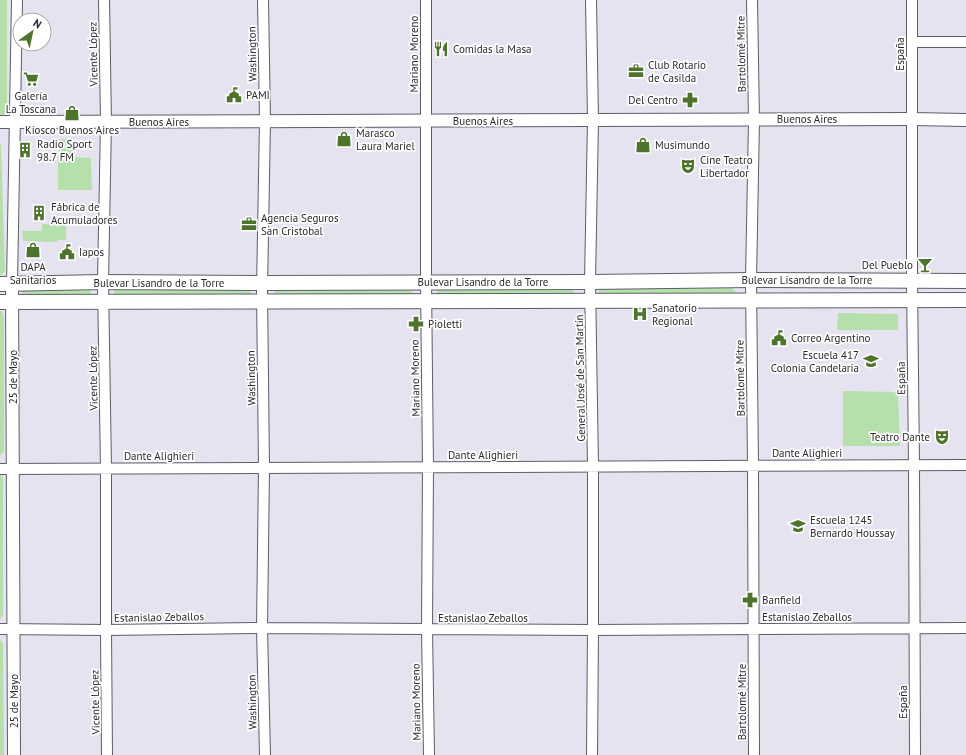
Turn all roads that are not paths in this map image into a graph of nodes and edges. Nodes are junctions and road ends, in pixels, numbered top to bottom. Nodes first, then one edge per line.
1 (17, 0) edge
2 (104, 0) edge
3 (263, 0) edge
4 (426, 0) edge
5 (591, 0) edge
6 (752, 0) edge
7 (912, 0) edge
8 (912, 42) junction
9 (966, 42) edge
10 (912, 119) junction
11 (593, 120) junction
12 (754, 120) junction
13 (966, 120) edge
14 (265, 121) junction
15 (426, 121) junction
16 (0, 122) edge
17 (15, 122) junction
18 (106, 122) junction
19 (751, 280) junction
20 (912, 280) junction
21 (966, 281) edge
22 (103, 282) junction
23 (426, 282) junction
24 (590, 282) junction
25 (262, 283) junction
26 (6, 284) edge
27 (966, 300) edge
28 (591, 301) junction
29 (751, 301) junction
30 (912, 301) junction
31 (6, 302) edge
32 (104, 302) junction
33 (262, 302) junction
34 (426, 302) junction
35 (914, 465) junction
36 (966, 465) edge
37 (593, 466) junction
38 (753, 466) junction
39 (428, 467) junction
40 (264, 468) junction
41 (0, 469) edge
42 (13, 469) junction
43 (106, 469) junction
44 (262, 628) junction
45 (966, 628) edge
46 (0, 629) edge
47 (13, 629) junction
48 (427, 629) junction
49 (753, 629) junction
50 (914, 629) junction
51 (106, 630) junction
52 (593, 630) junction
53 (14, 755) edge
54 (107, 755) edge
55 (265, 755) edge
56 (429, 755) edge
57 (592, 755) edge
58 (754, 755) edge
59 (915, 755) edge

1 - 17 street, 25 de Mayo
2 - 18 street, Vicente López
3 - 14 street, Washington
4 - 15 street, Mariano Moreno
5 - 11 street, General José de San Martín
6 - 12 street, Bartolomé Mitre
7 - 8 street, España
8 - 9 street
8 - 10 street, España
10 - 12 street, Buenos Aires
10 - 13 street, Buenos Aires
10 - 20 street, España
11 - 12 street, Buenos Aires
11 - 15 street, Buenos Aires
11 - 24 street, General José de San Martín
12 - 19 street, Bartolomé Mitre
14 - 15 street, Buenos Aires
14 - 18 street, Buenos Aires
14 - 25 street, Washington
15 - 23 street, Mariano Moreno
16 - 17 street, Buenos Aires
17 - 18 street, Buenos Aires
17 - 26 street, 25 de Mayo
18 - 22 street, Vicente López
19 - 20 main road, Bulevar Lisandro de la Torre
19 - 24 main road, Bulevar Lisandro de la Torre
19 - 29 street, Bartolomé Mitre
20 - 21 main road, Bulevar Lisandro de la Torre
20 - 30 street, España
22 - 25 main road, Bulevar Lisandro de la Torre
22 - 26 main road, Bulevar Lisandro de la Torre
22 - 32 street, Vicente López
23 - 24 main road, Bulevar Lisandro de la Torre
23 - 25 main road, Bulevar Lisandro de la Torre
23 - 34 street, Mariano Moreno
24 - 28 street, General José de San Martín
25 - 33 street, Washington
26 - 31 street, 25 de Mayo
27 - 30 main road, Bulevar Lisandro de la Torre
28 - 29 main road, Bulevar Lisandro de la Torre
28 - 34 main road, Bulevar Lisandro de la Torre
28 - 37 street, General José de San Martín
29 - 30 main road, Bulevar Lisandro de la Torre
29 - 38 street, Bartolomé Mitre
30 - 35 street, España
31 - 32 main road, Bulevar Lisandro de la Torre
31 - 42 street, 25 de Mayo
32 - 33 main road, Bulevar Lisandro de la Torre
32 - 43 street, Vicente López
33 - 34 main road, Bulevar Lisandro de la Torre
33 - 40 street, Washington
34 - 39 street, Mariano Moreno
35 - 36 street, Dante Alighieri
35 - 38 street, Dante Alighieri
35 - 50 street, España
37 - 38 street, Dante Alighieri
37 - 39 street, Dante Alighieri
37 - 52 street, General José de San Martín
38 - 49 street, Bartolomé Mitre
39 - 40 street, Dante Alighieri
39 - 48 street, Mariano Moreno
40 - 43 street, Dante Alighieri
40 - 44 street, Washington
41 - 42 street, Dante Alighieri
42 - 43 street, Dante Alighieri
42 - 47 street, 25 de Mayo
43 - 51 street, Vicente López
44 - 48 street, Estanislao Zeballos
44 - 51 street, Estanislao Zeballos
44 - 55 street, Washington
45 - 50 street, Estanislao Zeballos
46 - 47 street, Estanislao Zeballos
47 - 51 street, Estanislao Zeballos
47 - 53 street, 25 de Mayo
48 - 52 street, Estanislao Zeballos
48 - 56 street, Mariano Moreno
49 - 50 street, Estanislao Zeballos
49 - 52 street, Estanislao Zeballos
49 - 58 street, Bartolomé Mitre
50 - 59 street, España
51 - 54 street, Vicente López
52 - 57 street, General José de San Martín

